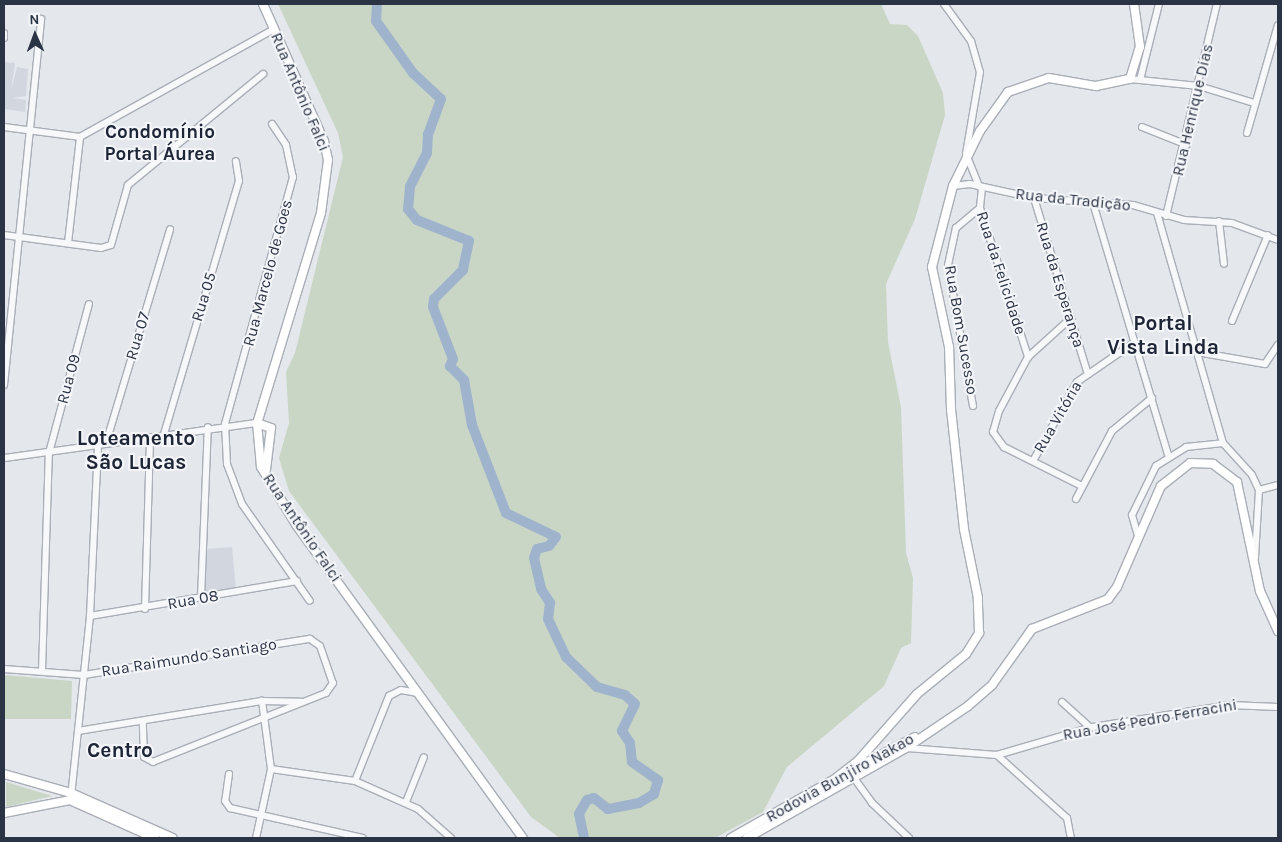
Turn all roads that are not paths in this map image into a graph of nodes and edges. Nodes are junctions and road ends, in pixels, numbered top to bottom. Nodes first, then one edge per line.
1 (263, 4) edge
2 (944, 4) edge
3 (1134, 4) edge
4 (1159, 4) edge
5 (1217, 4) edge
6 (41, 19) dead end
7 (1278, 25) edge
8 (274, 28) junction
9 (4, 33) edge
10 (4, 38) edge
11 (263, 74) dead end
12 (1130, 79) junction
13 (1140, 80) junction
14 (1199, 86) junction
15 (1254, 103) junction
16 (272, 124) dead end
17 (4, 127) edge
18 (1142, 127) dead end
19 (28, 130) junction
20 (1248, 133) dead end
21 (80, 137) junction
22 (1187, 145) junction
23 (966, 154) junction
24 (236, 161) dead end
25 (953, 186) junction
26 (981, 187) junction
27 (1034, 198) junction
28 (1093, 203) junction
29 (980, 208) junction
30 (1157, 213) junction
31 (1166, 216) junction
32 (1219, 221) junction
33 (170, 229) dead end
34 (4, 235) edge
35 (1268, 235) junction
36 (16, 237) junction
37 (1278, 240) edge
38 (68, 243) junction
39 (1224, 264) dead end
40 (90, 304) dead end
41 (1071, 318) junction
42 (1232, 322) dead end
43 (1135, 342) junction
44 (1278, 345) edge
45 (1197, 352) junction
46 (1028, 357) junction
47 (1087, 371) junction
48 (4, 384) edge
49 (1152, 398) junction
50 (974, 406) dead end
51 (257, 423) junction
52 (225, 424) junction
53 (208, 427) junction
54 (164, 434) junction
55 (150, 436) junction
56 (106, 443) junction
57 (1223, 443) junction
58 (98, 444) junction
59 (49, 453) junction
60 (1168, 454) junction
61 (4, 458) edge
62 (1033, 461) junction
63 (1278, 485) edge
64 (1082, 486) junction
65 (271, 487) junction
66 (1259, 490) junction
67 (1076, 499) dead end
68 (1138, 536) junction
69 (1254, 569) junction
70 (297, 581) junction
71 (201, 598) junction
72 (310, 600) dead end
73 (145, 609) junction
74 (90, 616) junction
75 (1278, 631) edge
76 (4, 669) edge
77 (42, 671) junction
78 (84, 675) junction
79 (418, 693) junction
80 (262, 701) junction
81 (301, 702) junction
82 (1062, 702) dead end
83 (1278, 707) edge
84 (262, 718) junction
85 (142, 721) junction
86 (1090, 727) junction
87 (78, 731) junction
88 (924, 733) junction
89 (878, 738) junction
90 (906, 748) junction
91 (997, 755) junction
92 (424, 757) dead end
93 (865, 763) junction
94 (272, 769) junction
95 (4, 774) edge
96 (229, 774) dead end
97 (854, 778) junction
98 (355, 781) junction
99 (831, 782) junction
100 (71, 797) junction
101 (813, 801) junction
102 (406, 802) junction
103 (4, 813) edge
104 (262, 816) junction
105 (155, 838) edge
106 (173, 838) edge
107 (256, 838) edge
108 (363, 838) edge
109 (451, 838) edge
110 (523, 838) edge
111 (731, 838) edge
112 (747, 838) edge
113 (908, 838) edge
114 (1071, 838) edge

1 - 8 main road, Rua Antônio Falci
2 - 23 street
3 - 12 main road
4 - 13 street
5 - 14 street, Rua Henrique Dias
6 - 19 street
7 - 15 street
8 - 21 street
8 - 51 main road, Rua Antônio Falci
9 - 10 street
11 - 38 street
12 - 13 street
12 - 23 main road
13 - 14 street
14 - 15 street
14 - 22 street, Rua Henrique Dias
15 - 20 street
16 - 52 street, Rua Marcelo de Goes
17 - 19 street
18 - 22 street
19 - 21 street
19 - 36 street
21 - 38 street
22 - 31 street, Rua Henrique Dias
23 - 25 main road
23 - 26 street
24 - 54 street, Rua 05
25 - 26 street, Rua da Tradição
25 - 89 main road
26 - 27 street, Rua da Tradição
26 - 29 street, Rua da Felicidade
27 - 28 street, Rua da Tradição
27 - 41 street, Rua da Esperança
28 - 30 street, Rua da Tradição
28 - 43 street
29 - 46 street, Rua da Felicidade
29 - 50 street, Rua Bom Sucesso
30 - 31 street, Rua da Tradição
30 - 45 street
31 - 32 street, Rua da Tradição
32 - 35 street, Rua da Tradição
32 - 39 street
33 - 56 street, Rua 07
34 - 36 street
35 - 37 street, Rua da Tradição
35 - 42 street
36 - 38 street
36 - 48 street
40 - 59 street, Rua 09
41 - 46 street
41 - 47 street, Rua da Esperança
43 - 47 street, Rua Vitória
43 - 49 street
44 - 45 street
45 - 57 street
46 - 62 street
47 - 62 street, Rua Vitória
49 - 60 street
49 - 64 street
51 - 52 street
51 - 65 main road, Rua Antônio Falci
51 - 65 main road
52 - 53 street
52 - 70 street
53 - 54 street
53 - 71 street
54 - 55 street
55 - 56 street
55 - 73 street
56 - 58 street
57 - 60 street
57 - 66 street
58 - 59 street
58 - 74 street
59 - 61 street
59 - 77 street, Rua 09
60 - 68 street
62 - 64 street
63 - 66 street
64 - 67 street
65 - 79 main road, Rua Antônio Falci
66 - 69 street
68 - 69 main road, Rodovia Bunjiro Nakao
68 - 88 main road, Rodovia Bunjiro Nakao
69 - 75 main road, Rodovia Bunjiro Nakao
70 - 71 street, Rua 08
70 - 72 street
71 - 73 street, Rua 08
73 - 74 street, Rua 08
74 - 78 street
76 - 77 street, Rua Raimundo Santiago
77 - 78 street, Rua Raimundo Santiago
78 - 81 street, Rua Raimundo Santiago
78 - 87 street
79 - 98 street
79 - 110 main road, Rua Antônio Falci
80 - 81 street
80 - 84 street
80 - 85 street
81 - 84 street
82 - 86 street
83 - 86 street, Rua José Pedro Ferracini
84 - 85 street
84 - 94 street
85 - 87 street
86 - 91 street, Rua José Pedro Ferracini
87 - 100 street
88 - 90 main road, Rodovia Bunjiro Nakao
88 - 93 main road, Rodovia Bunjiro Nakao
89 - 93 main road
89 - 99 main road
90 - 91 street, Rua José Pedro Ferracini
90 - 97 main road, Rodovia Bunjiro Nakao
91 - 114 street
92 - 102 street
93 - 99 main road, Rodovia Bunjiro Nakao
93 - 101 main road
94 - 98 street
94 - 104 street
95 - 100 main road
96 - 104 street
97 - 101 main road, Rodovia Bunjiro Nakao
97 - 113 street
98 - 102 street
99 - 111 main road, Rodovia Bunjiro Nakao
100 - 103 main road
100 - 105 main road
100 - 106 main road
101 - 112 main road, Rodovia Bunjiro Nakao
102 - 109 street
104 - 107 street
104 - 108 street

